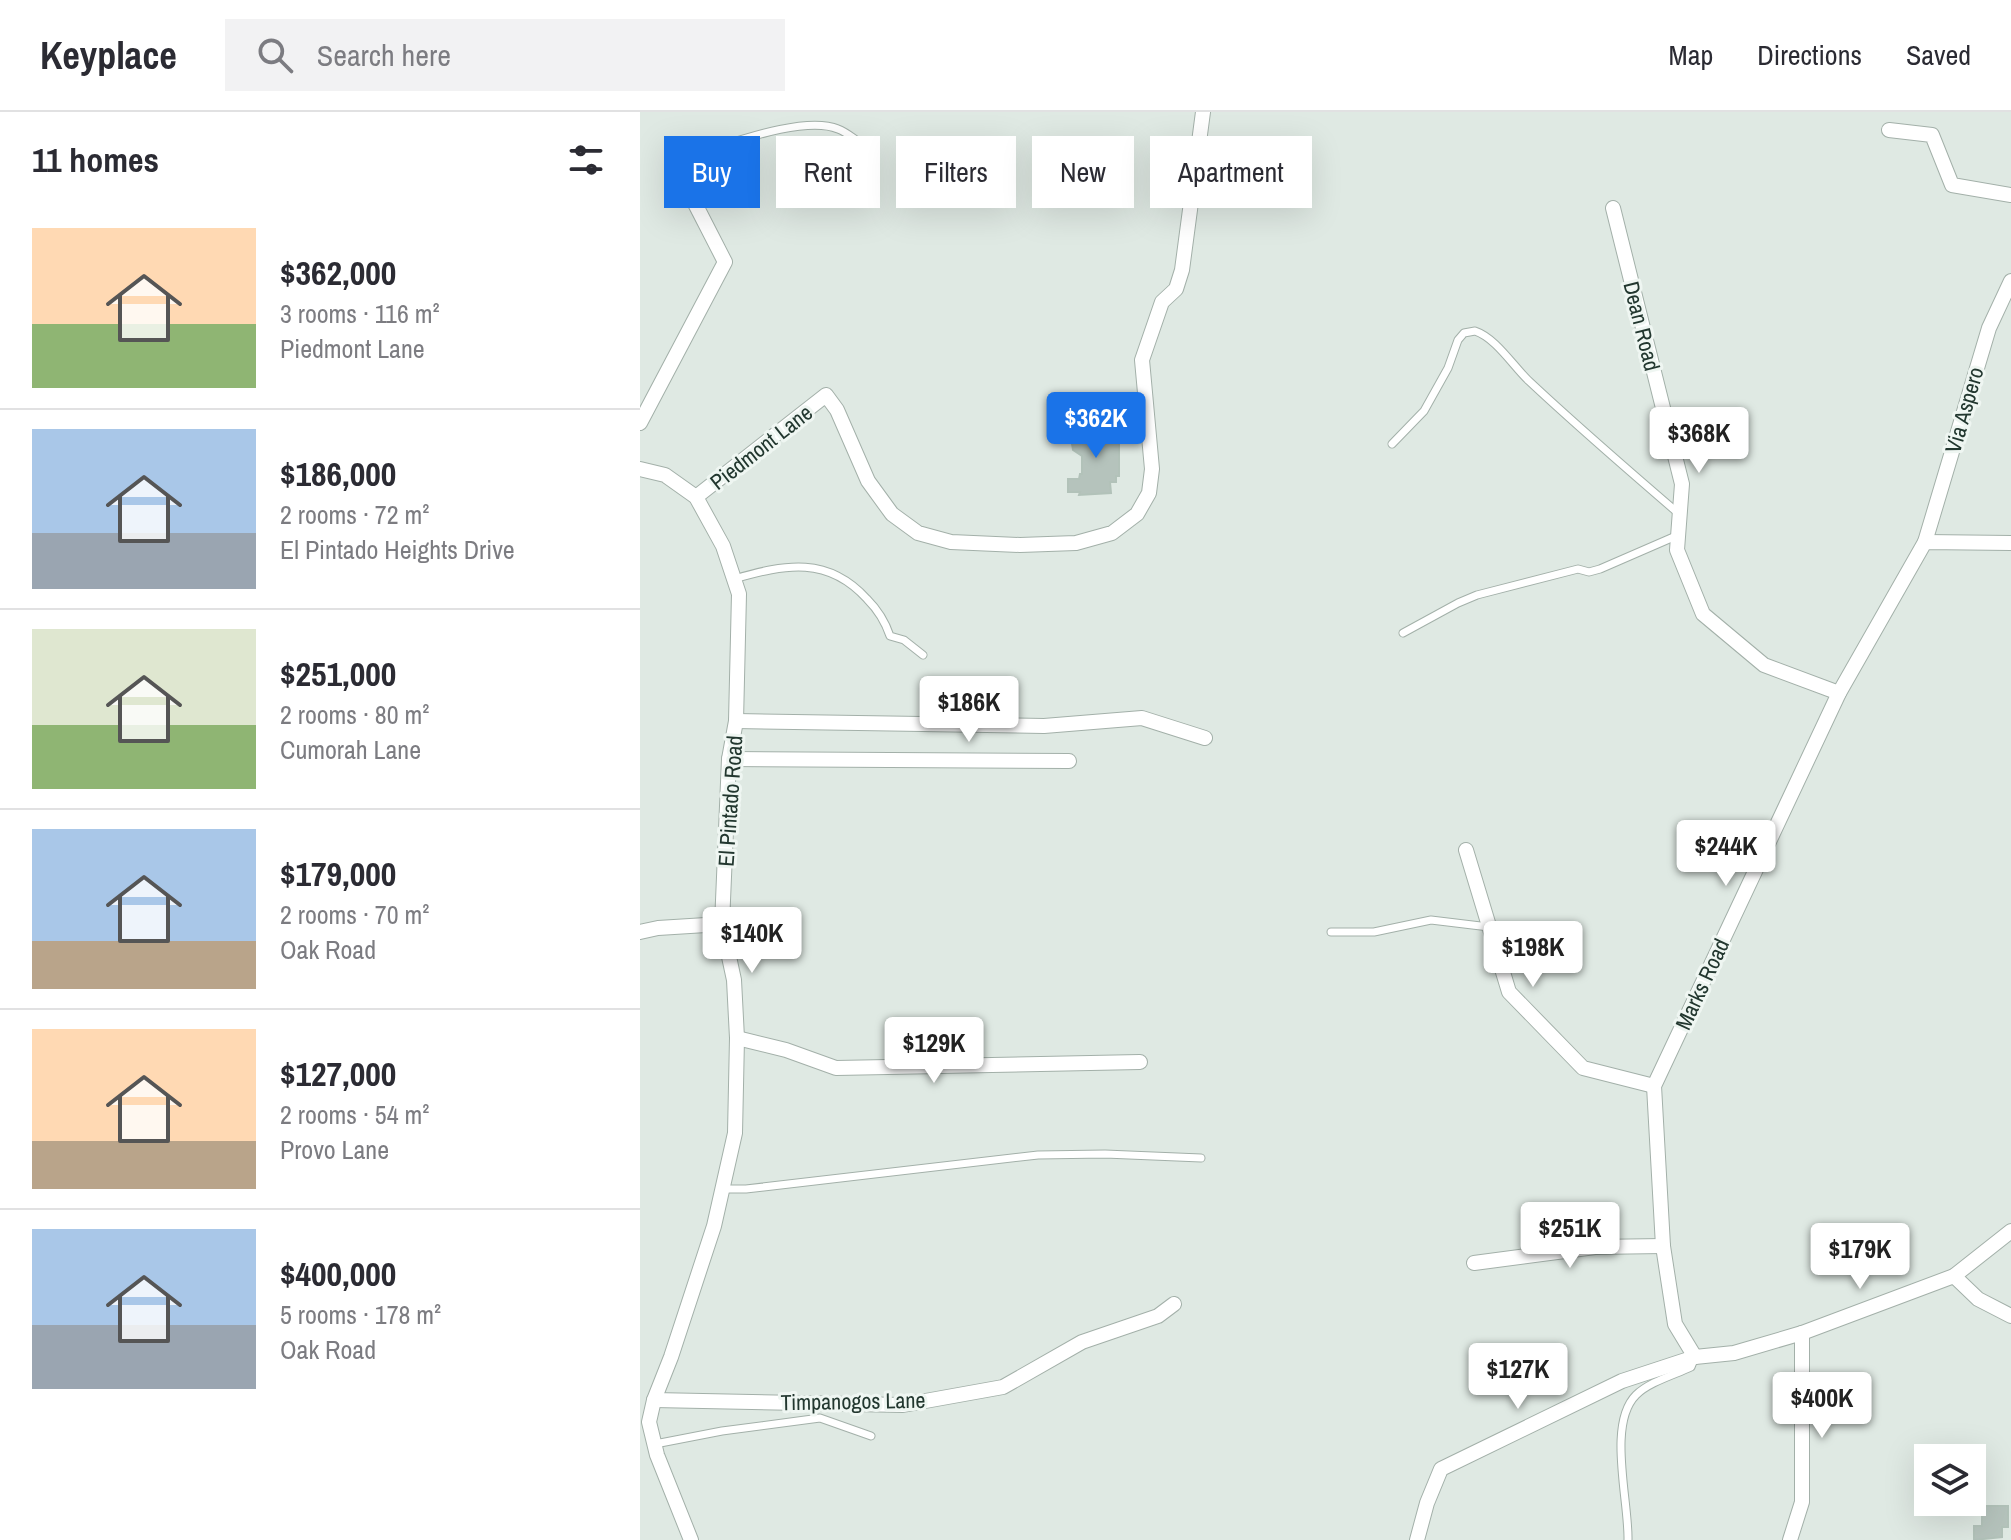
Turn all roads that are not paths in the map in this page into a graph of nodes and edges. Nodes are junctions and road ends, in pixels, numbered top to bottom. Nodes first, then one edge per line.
1 (1203, 112) edge
2 (1889, 130) dead end
3 (751, 136) edge
4 (849, 136) edge
5 (2011, 195) edge
6 (697, 208) edge
7 (1613, 208) dead end
8 (2011, 281) edge
9 (640, 423) edge
10 (1392, 444) dead end
11 (640, 469) edge
12 (696, 497) junction
13 (1680, 514) junction
14 (1678, 535) junction
15 (1925, 542) junction
16 (2011, 543) edge
17 (734, 579) junction
18 (1403, 633) dead end
19 (923, 655) dead end
20 (1839, 693) junction
21 (736, 721) junction
22 (1205, 738) dead end
23 (729, 759) junction
24 (1069, 761) dead end
25 (1466, 850) dead end
26 (722, 924) junction
27 (1489, 927) junction
28 (640, 932) edge
29 (1331, 932) dead end
30 (737, 1038) junction
31 (1140, 1062) dead end
32 (1654, 1086) junction
33 (1201, 1158) dead end
34 (722, 1189) junction
35 (2011, 1231) edge
36 (1663, 1246) junction
37 (1474, 1263) dead end
38 (1954, 1276) junction
39 (1174, 1304) dead end
40 (2011, 1316) edge
41 (1802, 1333) junction
42 (1695, 1357) junction
43 (654, 1400) junction
44 (644, 1423) edge
45 (871, 1436) dead end
46 (655, 1444) junction
47 (691, 1540) edge
48 (1417, 1540) edge
49 (1628, 1540) edge
50 (1790, 1540) edge

1 - 12 street, Piedmont Lane
2 - 5 street
3 - 4 lane
6 - 9 street
7 - 13 street, Dean Road
8 - 15 street, Via Aspero
10 - 13 lane
11 - 12 street, El Pintado Road
12 - 17 street, El Pintado Road
13 - 14 street, Dean Road
14 - 18 lane
14 - 20 street, Dean Road
15 - 16 street
15 - 20 street, Marks Road
17 - 19 lane
17 - 21 street, El Pintado Road
20 - 32 street, Marks Road
21 - 22 street
21 - 23 street, El Pintado Road
23 - 24 street
23 - 26 street, El Pintado Road
25 - 27 street
26 - 28 street
26 - 30 street, El Pintado Road
27 - 29 lane
27 - 32 street
30 - 31 street
30 - 34 street, El Pintado Road
32 - 36 street, Marks Road
33 - 34 lane
34 - 43 street, El Pintado Road
35 - 38 street
36 - 37 street
36 - 42 street, Marks Road
38 - 40 street
38 - 41 street
39 - 43 street, Timpanogos Lane
41 - 42 street
41 - 50 street
42 - 48 street
42 - 49 lane
43 - 44 street, El Pintado Road
44 - 46 street, El Pintado Road
45 - 46 lane
46 - 47 street, El Pintado Road

